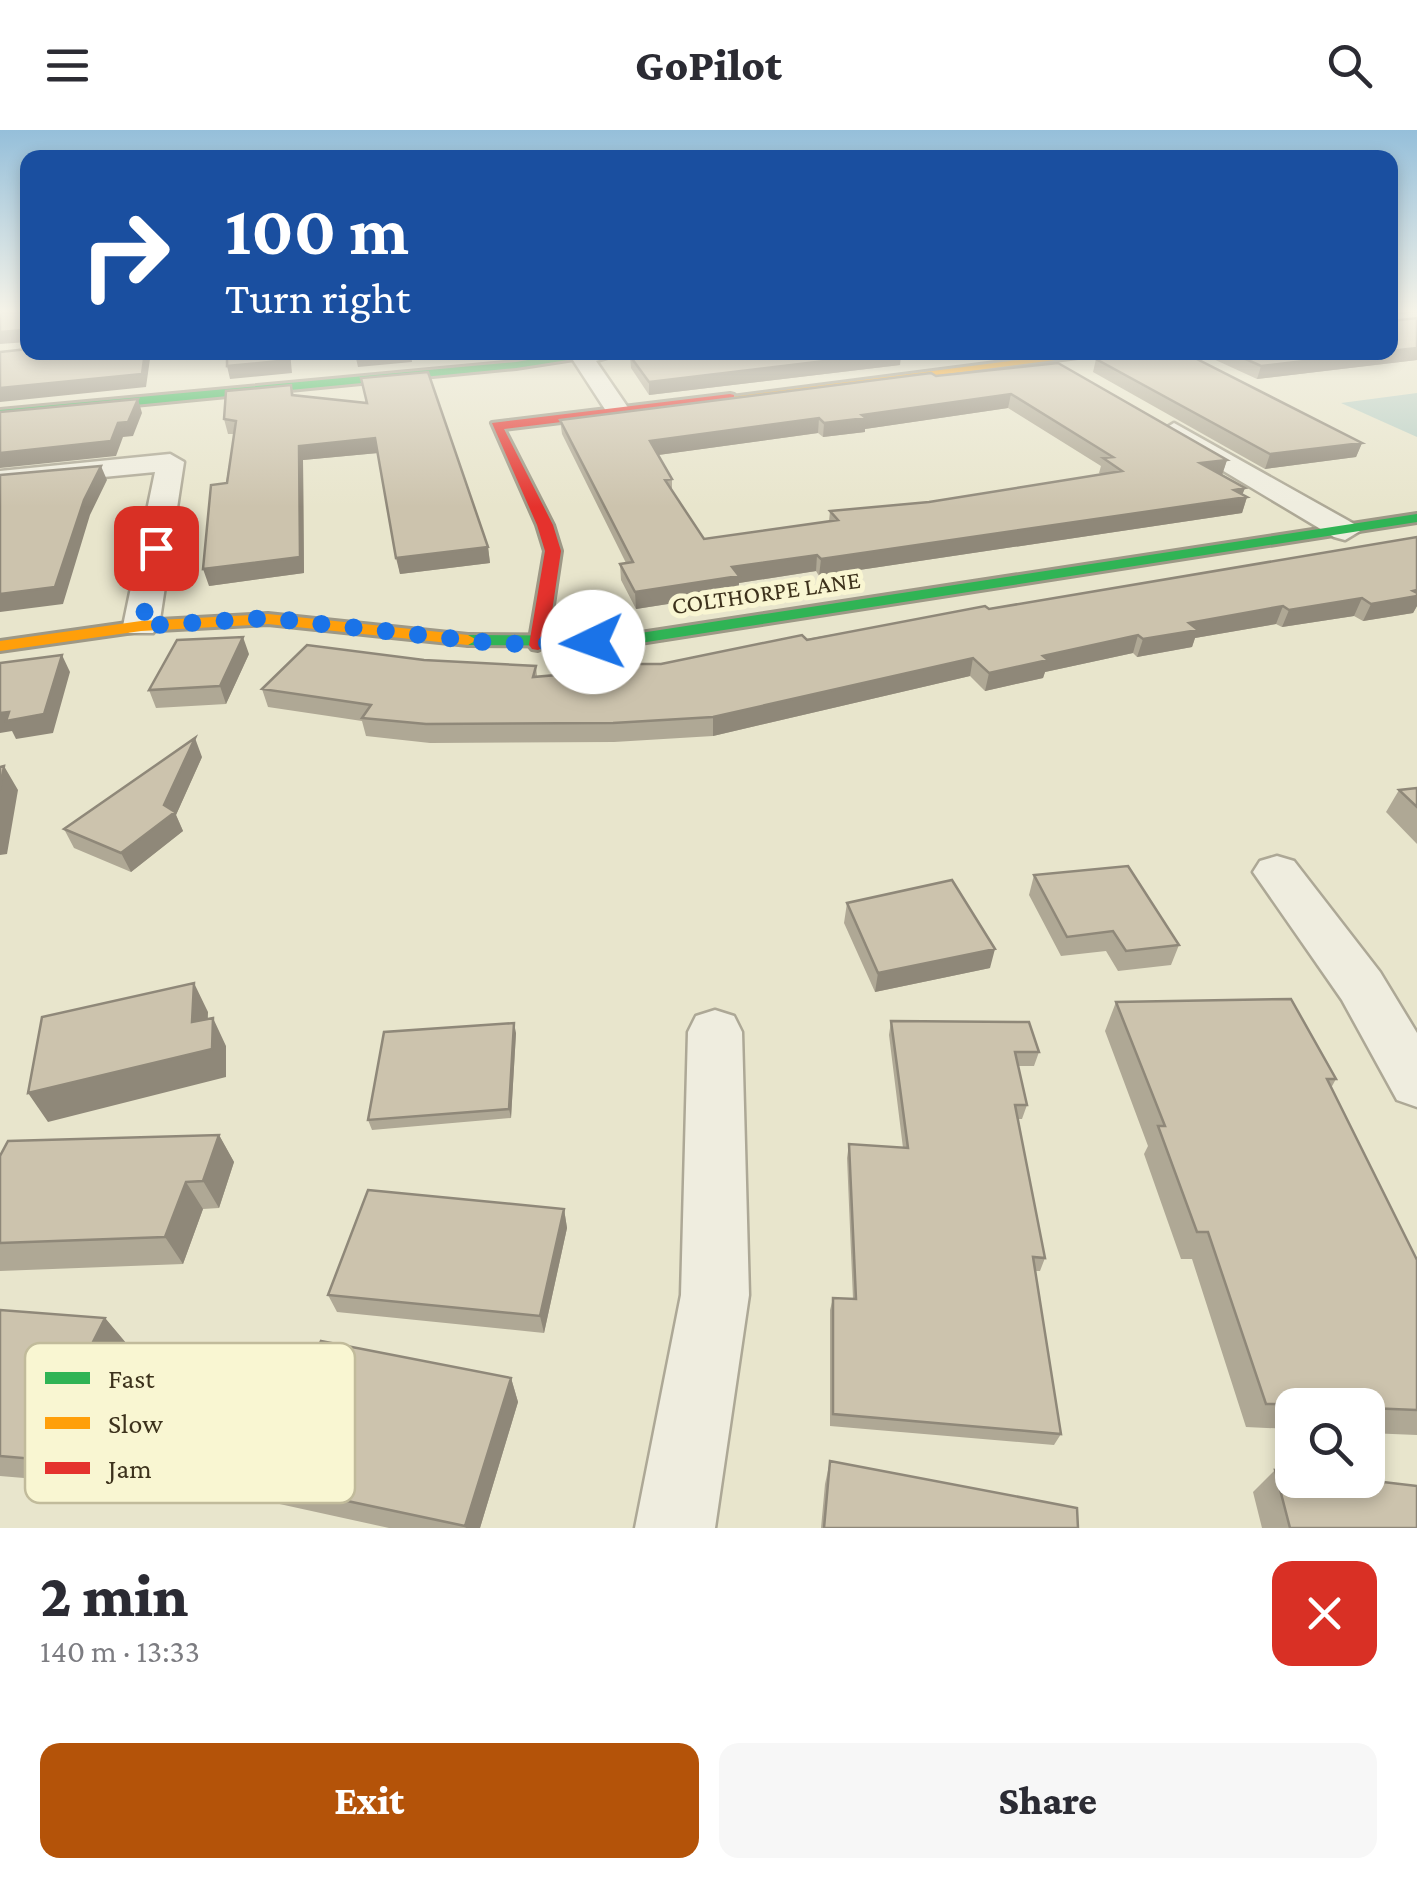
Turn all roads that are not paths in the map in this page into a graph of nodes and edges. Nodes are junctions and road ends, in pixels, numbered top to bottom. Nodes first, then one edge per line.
1 (361, 377) edge
2 (595, 377) edge
3 (902, 377) edge
4 (619, 412) junction
5 (0, 414) edge
6 (1148, 416) edge
7 (0, 479) edge
8 (1417, 518) edge
9 (1345, 531) junction
10 (142, 626) junction
11 (538, 645) junction
12 (0, 646) edge
13 (1277, 872) dead end
14 (714, 1032) dead end
15 (1417, 1083) edge
16 (675, 1528) edge

1 - 5 street
2 - 4 street
3 - 4 street
4 - 11 street
6 - 9 street
7 - 10 street
8 - 9 street, COLTHORPE LANE
9 - 11 street, COLTHORPE LANE
10 - 11 street, COLTHORPE LANE
10 - 12 street, COLTHORPE LANE
13 - 15 street
14 - 16 street

